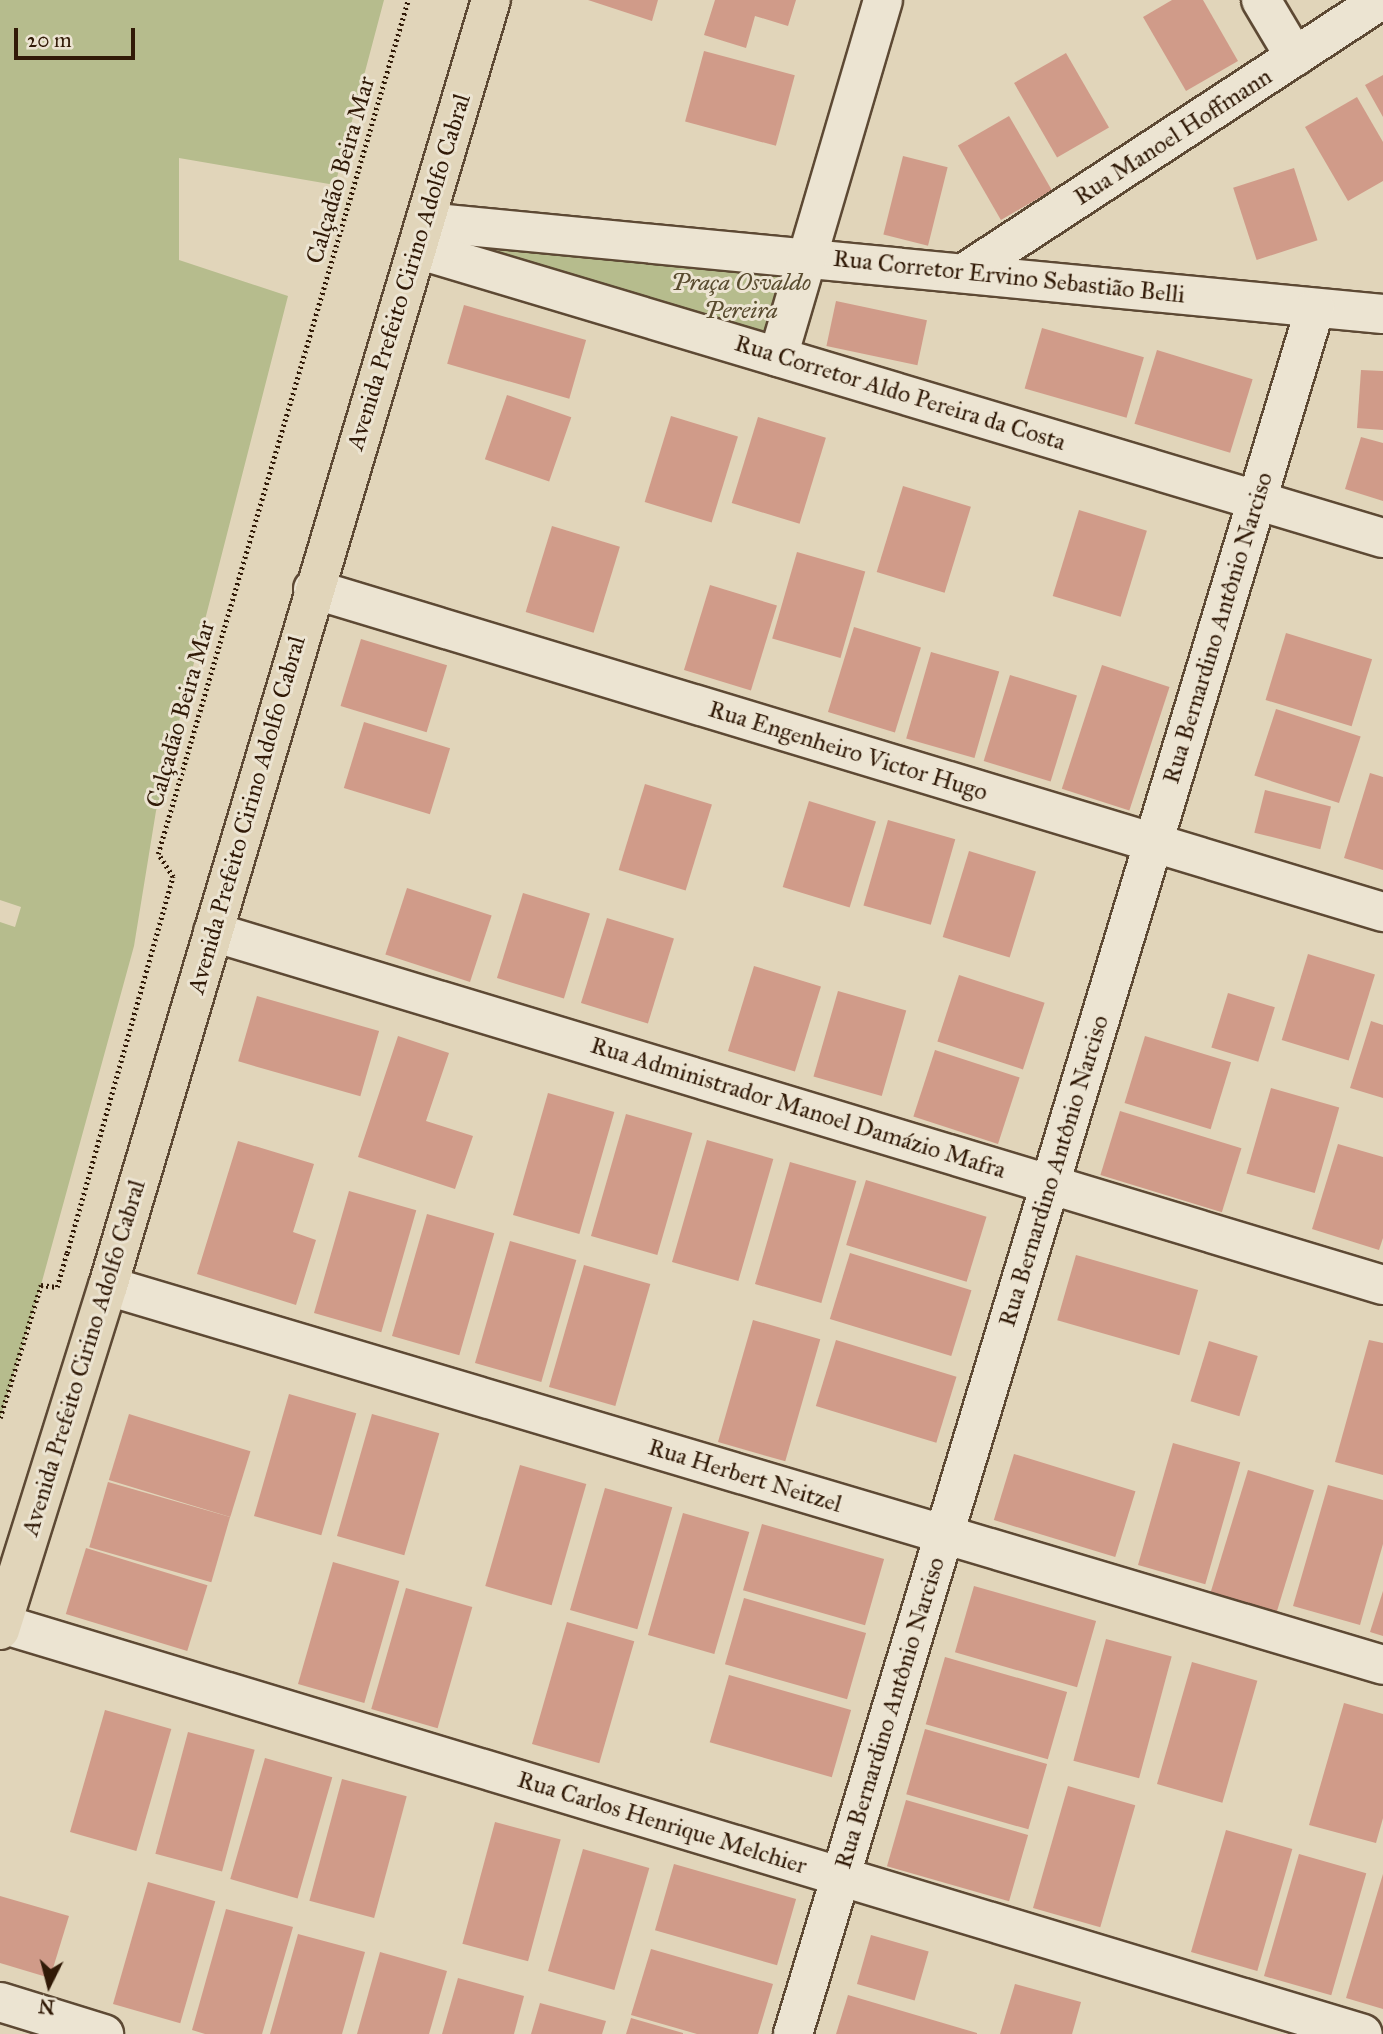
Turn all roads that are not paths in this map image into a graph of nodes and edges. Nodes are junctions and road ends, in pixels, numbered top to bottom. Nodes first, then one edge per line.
1 (491, 0) edge
2 (883, 0) edge
3 (1261, 0) edge
4 (1381, 0) edge
5 (1295, 57) junction
6 (421, 235) junction
7 (807, 257) junction
8 (964, 273) junction
9 (1315, 307) junction
10 (1383, 314) edge
11 (778, 357) junction
12 (1257, 500) junction
13 (1383, 538) edge
14 (313, 589) junction
15 (1154, 843) junction
16 (1383, 912) edge
17 (213, 932) junction
18 (1050, 1184) junction
19 (1383, 1284) edge
20 (108, 1286) junction
21 (944, 1535) junction
22 (1, 1627) edge
23 (1383, 1665) edge
24 (841, 1876) junction
25 (0, 2002) edge
26 (104, 2034) edge
27 (793, 2034) edge
28 (1363, 2034) edge

1 - 6 main road, Avenida Prefeito Cirino Adolfo Cabral
2 - 7 street
3 - 5 street
4 - 5 street, Rua Manoel Hoffmann
5 - 8 street, Rua Manoel Hoffmann
6 - 7 street, Rua Corretor Ervino Sebastião Belli
6 - 11 street, Rua Corretor Aldo Pereira da Costa
6 - 14 main road, Avenida Prefeito Cirino Adolfo Cabral
7 - 8 street, Rua Corretor Ervino Sebastião Belli
7 - 11 street
8 - 9 street, Rua Corretor Ervino Sebastião Belli
9 - 10 street, Rua Corretor Ervino Sebastião Belli
9 - 12 street, Rua Bernardino Antônio Narciso
11 - 12 street, Rua Corretor Aldo Pereira da Costa
12 - 13 street, Rua Corretor Aldo Pereira da Costa
12 - 15 street, Rua Bernardino Antônio Narciso
14 - 15 street, Rua Engenheiro Victor Hugo
14 - 17 main road, Avenida Prefeito Cirino Adolfo Cabral
15 - 16 street, Rua Engenheiro Victor Hugo
15 - 18 street, Rua Bernardino Antônio Narciso
17 - 18 street, Rua Administrador Manoel Damázio Mafra
17 - 20 main road, Avenida Prefeito Cirino Adolfo Cabral
18 - 19 street, Rua Administrador Manoel Damázio Mafra
18 - 21 street, Rua Bernardino Antônio Narciso
20 - 21 street, Rua Herbert Neitzel
20 - 22 main road, Avenida Prefeito Cirino Adolfo Cabral
21 - 23 street, Rua Herbert Neitzel
21 - 24 street, Rua Bernardino Antônio Narciso
22 - 24 street, Rua Carlos Henrique Melchier
24 - 27 street, Rua Bernardino Antônio Narciso
24 - 28 street, Rua Carlos Henrique Melchier
25 - 26 street

